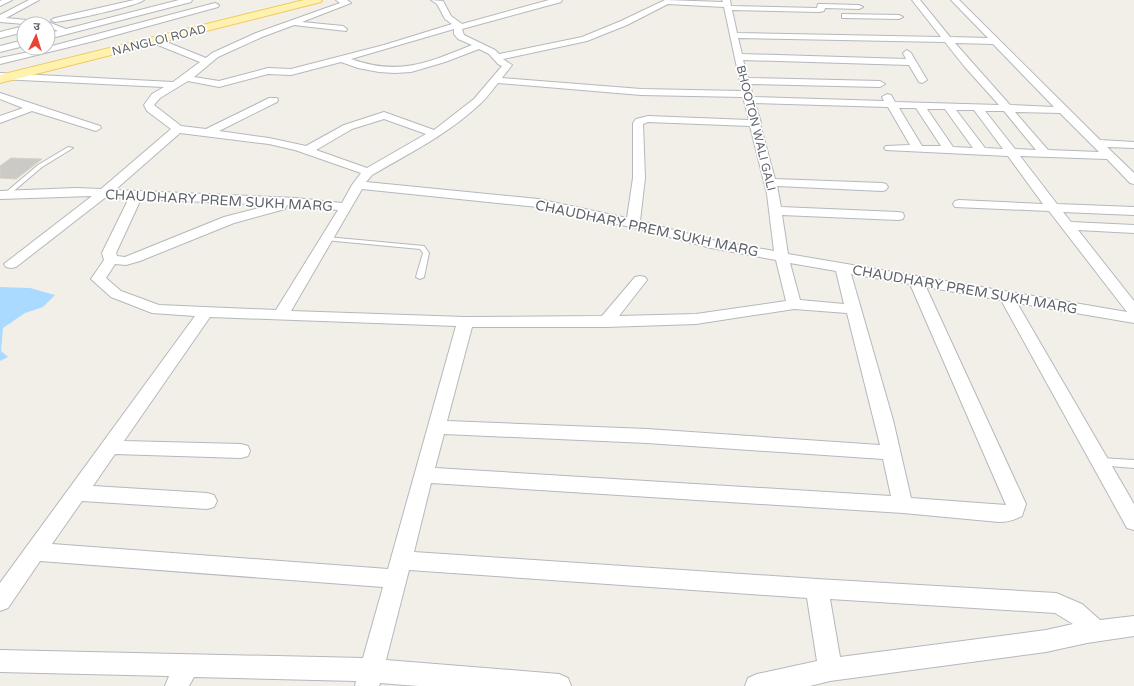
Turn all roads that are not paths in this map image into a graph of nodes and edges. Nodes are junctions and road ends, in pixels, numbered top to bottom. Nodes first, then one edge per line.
1 (8, 0) edge
2 (35, 0) edge
3 (188, 0) edge
4 (317, 0) edge
5 (340, 0) edge
6 (435, 0) edge
7 (558, 0) edge
8 (783, 0) edge
9 (854, 0) edge
10 (906, 0) edge
11 (916, 0) edge
12 (955, 0) edge
13 (670, 1) edge
14 (138, 2) edge
15 (0, 4) edge
16 (171, 4) junction
17 (726, 4) edge
18 (215, 5) dead end
19 (80, 7) dead end
20 (859, 8) junction
21 (787, 9) junction
22 (830, 15) dead end
23 (864, 16) junction
24 (899, 17) dead end
25 (0, 19) edge
26 (16, 20) edge
27 (56, 20) edge
28 (56, 22) edge
29 (291, 24) junction
30 (56, 26) edge
31 (458, 26) junction
32 (344, 28) dead end
33 (16, 31) edge
34 (66, 31) junction
35 (56, 34) edge
36 (0, 35) edge
37 (733, 35) junction
38 (118, 38) dead end
39 (877, 38) junction
40 (899, 39) junction
41 (949, 40) junction
42 (156, 41) junction
43 (995, 41) junction
44 (16, 45) edge
45 (136, 46) junction
46 (478, 46) junction
47 (0, 49) edge
48 (738, 56) junction
49 (498, 57) junction
50 (341, 58) junction
51 (867, 60) junction
52 (0, 61) edge
53 (205, 61) junction
54 (912, 62) junction
55 (2, 77) edge
56 (186, 78) junction
57 (496, 80) junction
58 (922, 80) dead end
59 (744, 81) junction
60 (880, 84) junction
61 (175, 85) junction
62 (0, 96) edge
63 (749, 97) junction
64 (273, 100) dead end
65 (892, 104) junction
66 (919, 105) junction
67 (948, 106) junction
68 (978, 107) junction
69 (32, 108) junction
70 (1008, 108) junction
71 (1063, 110) junction
72 (0, 120) edge
73 (756, 123) junction
74 (96, 128) dead end
75 (178, 129) junction
76 (207, 133) junction
77 (435, 134) junction
78 (999, 136) junction
79 (1031, 137) junction
80 (1097, 143) junction
81 (1134, 145) edge
82 (70, 148) dead end
83 (890, 148) dead end
84 (918, 149) junction
85 (307, 150) junction
86 (949, 150) junction
87 (982, 152) junction
88 (1012, 153) junction
89 (1045, 154) junction
90 (1111, 156) junction
91 (368, 172) junction
92 (1134, 180) edge
93 (770, 182) junction
94 (358, 185) junction
95 (882, 187) dead end
96 (104, 193) junction
97 (3, 194) edge
98 (136, 195) junction
99 (296, 202) junction
100 (958, 204) dead end
101 (346, 207) junction
102 (1053, 208) junction
103 (776, 211) junction
104 (1134, 211) edge
105 (898, 216) dead end
106 (633, 223) junction
107 (1067, 226) junction
108 (1134, 229) edge
109 (327, 239) junction
110 (782, 257) junction
111 (111, 260) junction
112 (11, 264) dead end
113 (842, 268) junction
114 (420, 277) dead end
115 (640, 280) dead end
116 (916, 281) junction
117 (1006, 296) junction
118 (794, 304) junction
119 (853, 309) junction
120 (1134, 311) edge
121 (206, 312) junction
122 (281, 315) junction
123 (1134, 318) edge
124 (465, 322) junction
125 (606, 322) junction
126 (437, 427) junction
127 (110, 447) junction
128 (241, 451) dead end
129 (892, 453) junction
130 (1100, 462) junction
131 (1134, 464) edge
132 (424, 476) junction
133 (77, 493) junction
134 (207, 501) dead end
135 (904, 505) junction
136 (1133, 519) edge
137 (35, 552) junction
138 (399, 569) junction
139 (817, 589) junction
140 (0, 601) edge
141 (1134, 626) edge
142 (1094, 631) junction
143 (0, 661) edge
144 (830, 670) junction
145 (182, 676) edge
146 (370, 678) edge
147 (559, 686) edge
148 (757, 686) edge

1 - 15 street
2 - 25 street
3 - 16 street
4 - 42 main road, NANGLOI ROAD
5 - 29 street
6 - 31 street
7 - 31 street
8 - 21 street
9 - 20 street
10 - 11 street
11 - 41 street
12 - 43 street
13 - 17 street
13 - 49 street
14 - 16 street
14 - 28 street
16 - 34 street
17 - 21 street
17 - 37 street, BHOOTON WALI GALI
18 - 52 street
19 - 27 street
20 - 21 street
20 - 23 street
22 - 23 street
23 - 24 street
23 - 39 street
25 - 26 street
29 - 32 street
29 - 53 street
30 - 34 street
31 - 46 street
31 - 50 street
33 - 36 street
34 - 35 street
37 - 39 street
37 - 48 street, BHOOTON WALI GALI
38 - 45 street
39 - 40 street
40 - 41 street
40 - 54 street
41 - 43 street
41 - 70 street
42 - 45 main road, NANGLOI ROAD
42 - 53 street
43 - 71 street
44 - 47 street
45 - 55 main road, NANGLOI ROAD
46 - 49 street
46 - 50 street
48 - 51 street
48 - 59 street, BHOOTON WALI GALI
49 - 57 street
50 - 56 street
51 - 54 street
51 - 60 street
53 - 56 street
54 - 58 street
55 - 61 street
56 - 61 street
57 - 63 street
57 - 77 street
59 - 60 street
59 - 63 street, BHOOTON WALI GALI
60 - 65 street
61 - 75 street
62 - 69 street
63 - 65 street
63 - 73 street, BHOOTON WALI GALI
64 - 76 street
65 - 66 street
65 - 84 street
66 - 67 street
66 - 86 street
67 - 68 street
67 - 87 street
68 - 70 street
68 - 78 street
69 - 72 street
69 - 74 street
70 - 71 street
70 - 79 street
71 - 80 street
73 - 93 street, BHOOTON WALI GALI
73 - 106 street
75 - 76 street
75 - 96 street
76 - 85 street
77 - 85 street
77 - 91 street
78 - 79 street
78 - 88 street
79 - 89 street
80 - 81 street
80 - 90 street
82 - 97 lane
83 - 84 street
84 - 86 street
85 - 91 street
86 - 87 street
87 - 88 street
88 - 89 street
88 - 102 street
89 - 90 street
90 - 92 street
91 - 94 street
93 - 95 street
93 - 103 street, BHOOTON WALI GALI
94 - 101 street, CHAUDHARY PREM SUKH MARG
94 - 106 street, CHAUDHARY PREM SUKH MARG
96 - 97 street, CHAUDHARY PREM SUKH MARG
96 - 98 street, CHAUDHARY PREM SUKH MARG
96 - 112 street
98 - 99 street, CHAUDHARY PREM SUKH MARG
98 - 111 street
99 - 101 street, CHAUDHARY PREM SUKH MARG
99 - 111 street
100 - 102 street
101 - 109 street
102 - 104 street
102 - 107 street
103 - 105 street
103 - 110 street, BHOOTON WALI GALI
106 - 110 street, CHAUDHARY PREM SUKH MARG
107 - 108 street
107 - 120 street
109 - 114 lane
109 - 122 street
110 - 113 street, CHAUDHARY PREM SUKH MARG
110 - 118 street, BHOOTON WALI GALI
111 - 121 street
113 - 116 street, CHAUDHARY PREM SUKH MARG
113 - 119 street
115 - 125 street
116 - 117 street, CHAUDHARY PREM SUKH MARG
116 - 135 street
117 - 123 street, CHAUDHARY PREM SUKH MARG
117 - 130 street
118 - 119 street
118 - 125 street
119 - 129 street
121 - 122 street
121 - 127 street
122 - 124 street
124 - 125 street
124 - 126 street
126 - 129 street
126 - 132 street
127 - 128 street
127 - 133 street
129 - 135 street
130 - 131 lane
130 - 136 street
132 - 135 street
132 - 138 street
133 - 134 street
133 - 137 street
137 - 138 street
137 - 140 street
138 - 139 street
138 - 146 street
139 - 142 street
139 - 144 street
141 - 142 street
142 - 144 street
143 - 145 street
144 - 148 street
145 - 146 street
146 - 147 street

